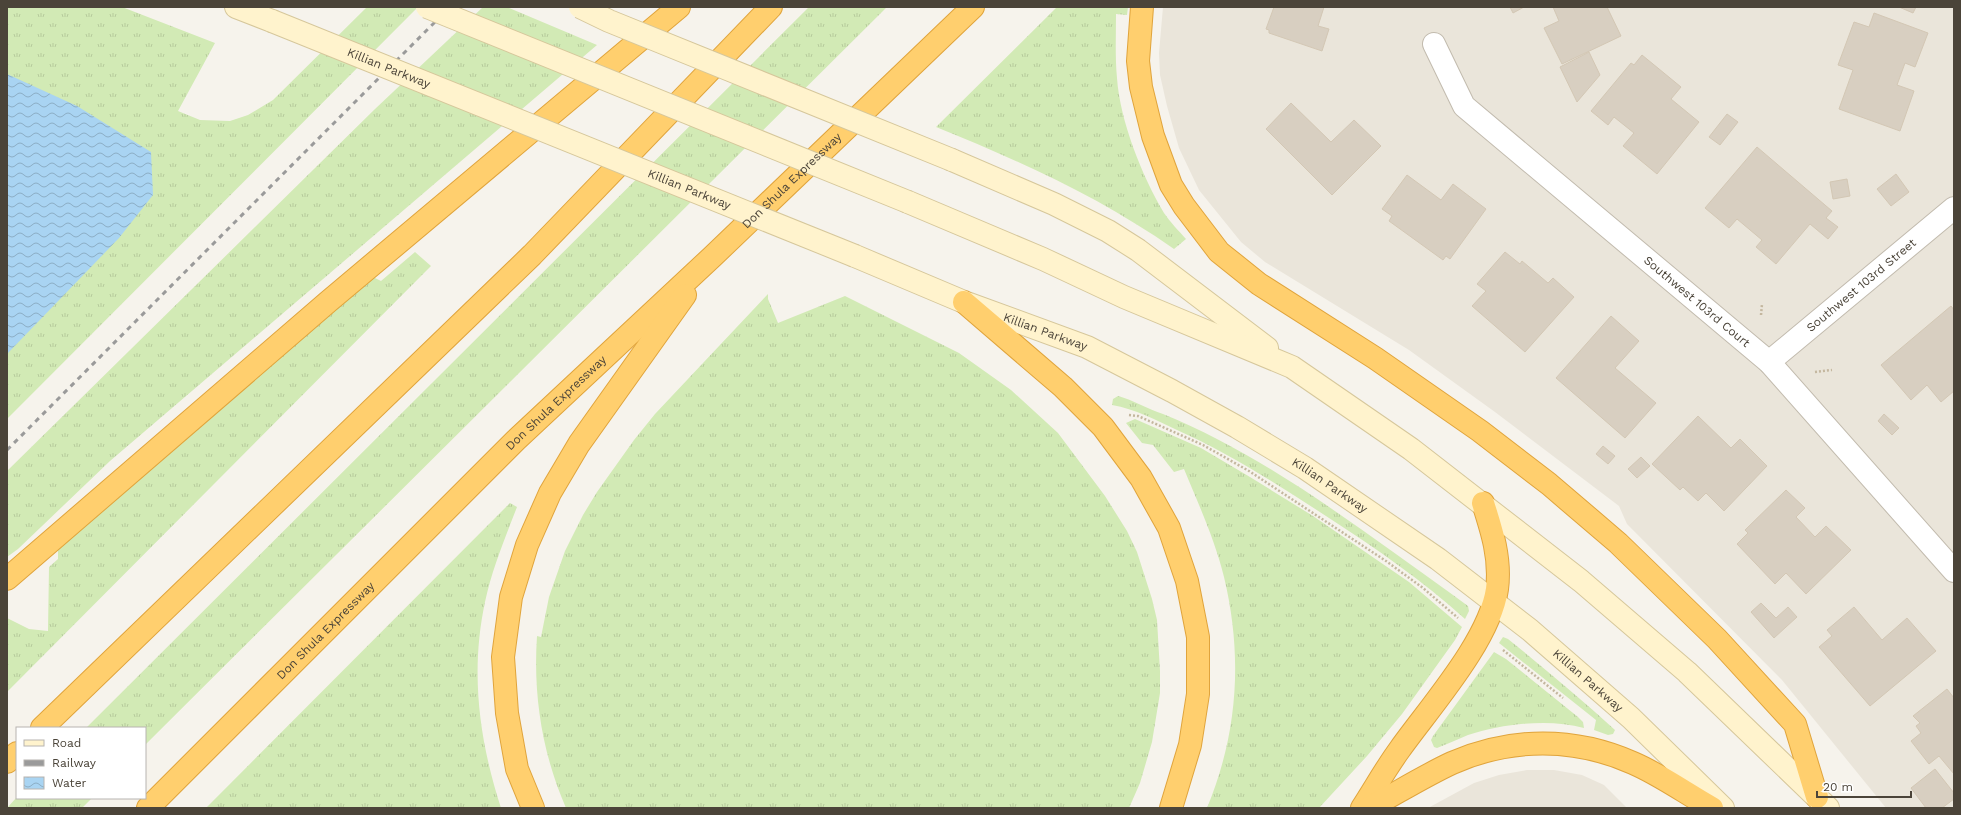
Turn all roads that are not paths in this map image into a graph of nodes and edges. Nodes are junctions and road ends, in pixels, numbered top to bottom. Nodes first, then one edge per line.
1 (236, 7) edge
2 (427, 7) edge
3 (580, 7) edge
4 (679, 7) edge
5 (771, 7) edge
6 (973, 7) edge
7 (1142, 7) edge
8 (1434, 44) dead end
9 (1954, 208) edge
10 (712, 257) junction
11 (964, 302) junction
12 (1769, 362) junction
13 (1292, 367) junction
14 (1483, 503) junction
15 (1954, 571) edge
16 (7, 579) edge
17 (1494, 603) junction
18 (43, 727) edge
19 (16, 754) edge
20 (7, 762) edge
21 (1822, 803) edge
22 (148, 808) edge
23 (533, 808) edge
24 (1171, 808) edge
25 (1362, 808) edge
26 (1369, 808) edge
27 (1712, 808) edge
28 (1723, 808) edge

1 - 11 main road, Killian Parkway, bridge
2 - 13 main road, bridge
3 - 13 main road, bridge
4 - 16 highway
5 - 18 highway
6 - 10 highway, Don Shula Expressway
7 - 21 highway
8 - 12 street, Southwest 103rd Court
9 - 12 street, Southwest 103rd Street
10 - 22 highway, Don Shula Expressway
10 - 23 highway
11 - 17 main road, Killian Parkway
11 - 24 highway
12 - 15 street, Southwest 103rd Court
13 - 14 main road
14 - 17 highway
14 - 21 main road
17 - 25 highway
17 - 28 main road, Killian Parkway
19 - 20 highway
26 - 27 highway

